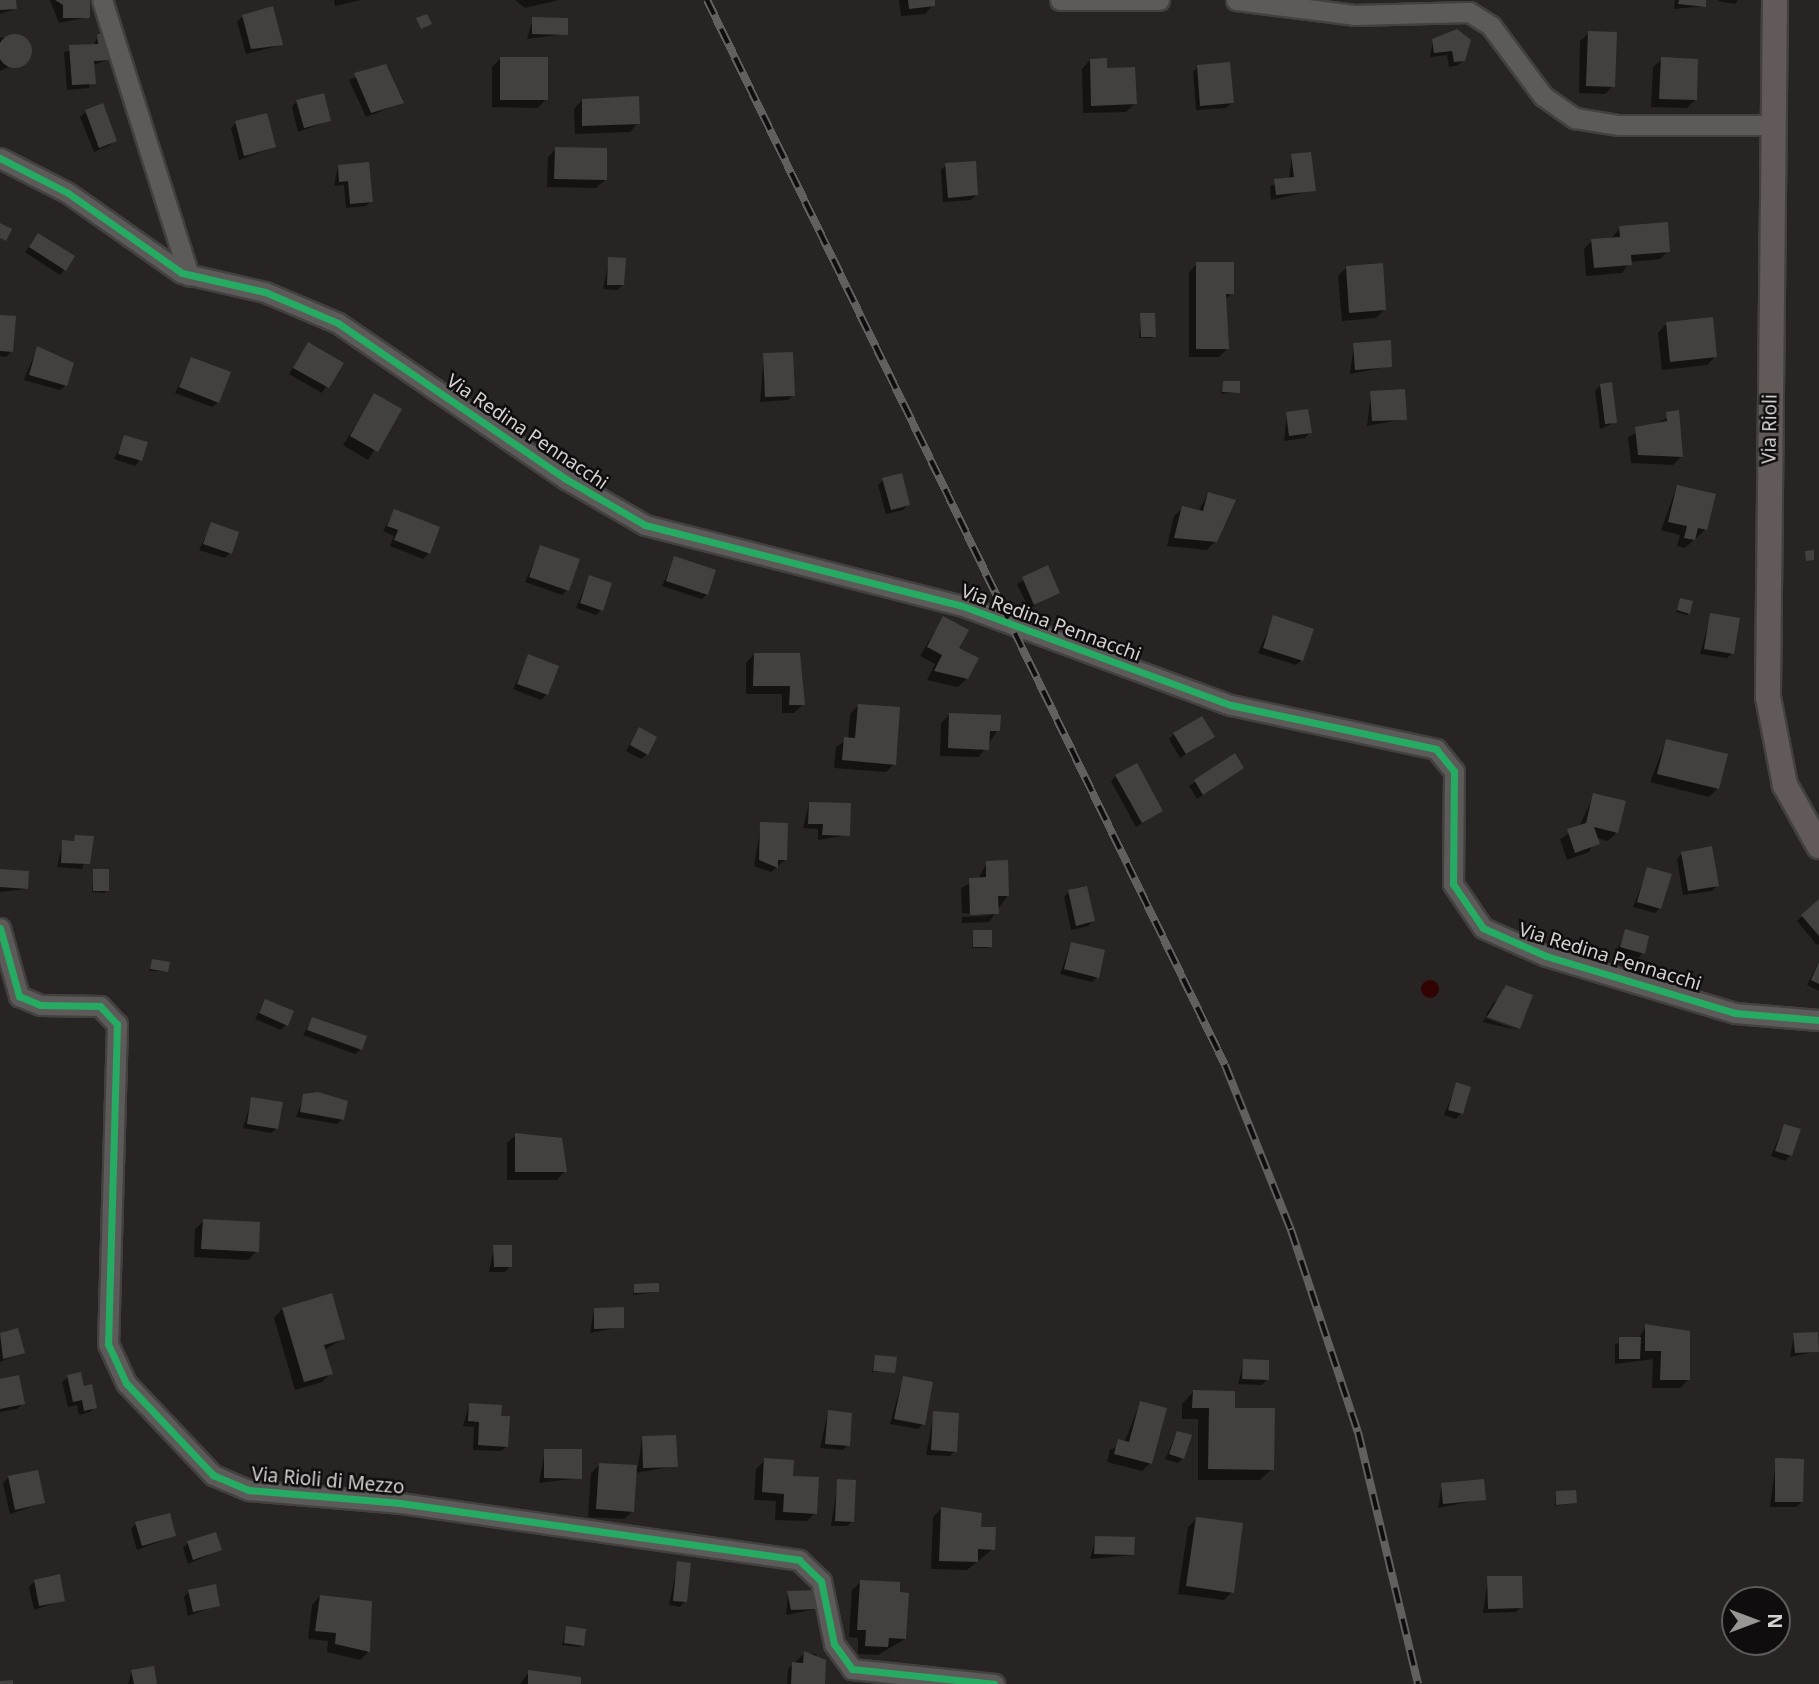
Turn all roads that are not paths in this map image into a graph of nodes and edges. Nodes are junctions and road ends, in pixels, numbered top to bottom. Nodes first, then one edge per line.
1 (102, 0) edge
2 (1060, 0) edge
3 (1159, 0) edge
4 (1237, 0) edge
5 (1775, 0) edge
6 (1774, 125) junction
7 (0, 158) edge
8 (189, 276) junction
9 (1819, 846) edge
10 (0, 928) edge
11 (1819, 1020) edge
12 (994, 1684) edge

1 - 8 street
2 - 3 street
4 - 6 street
5 - 6 main road, Via Rioli
6 - 9 main road, Via Rioli
7 - 8 street, Via Redina Pennacchi
8 - 11 street, Via Redina Pennacchi
10 - 12 street, Via Rioli di Mezzo

